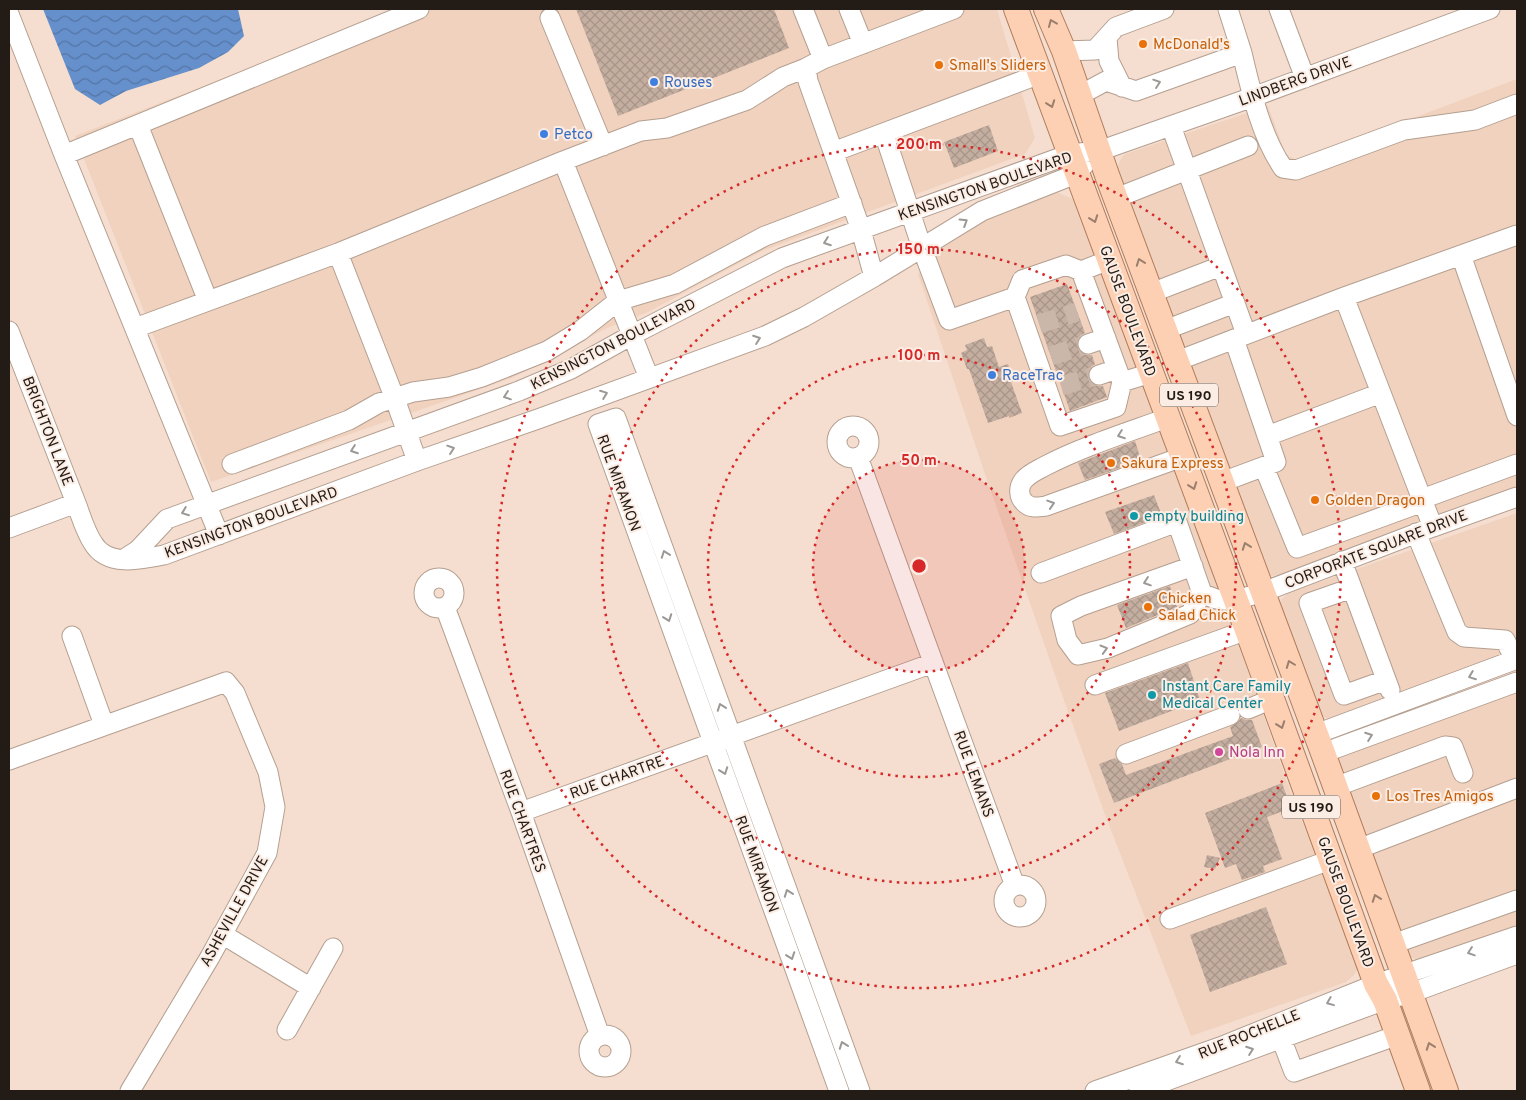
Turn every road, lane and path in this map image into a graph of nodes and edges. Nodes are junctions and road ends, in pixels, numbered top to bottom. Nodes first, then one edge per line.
1 (419, 9) edge
2 (803, 9) edge
3 (849, 9) edge
4 (954, 9) edge
5 (1016, 9) edge
6 (1046, 9) edge
7 (1164, 9) edge
8 (1228, 9) edge
9 (1279, 9) edge
10 (1490, 9) edge
11 (9, 14) edge
12 (1460, 14) edge
13 (550, 18) dead end
14 (1107, 38) junction
15 (862, 44) junction
16 (1064, 51) junction
17 (1242, 53) junction
18 (823, 59) junction
19 (806, 68) junction
20 (1040, 74) junction
21 (1304, 78) junction
22 (1122, 86) junction
23 (1080, 95) junction
24 (1253, 97) junction
25 (1517, 104) edge
26 (138, 125) junction
27 (1171, 126) junction
28 (884, 133) junction
29 (602, 146) junction
30 (1248, 146) dead end
31 (1099, 151) junction
32 (833, 152) junction
33 (64, 155) junction
34 (563, 161) junction
35 (1073, 164) junction
36 (1186, 169) junction
37 (1116, 198) junction
38 (852, 203) junction
39 (910, 212) junction
40 (861, 230) junction
41 (1517, 235) edge
42 (922, 248) junction
43 (338, 253) junction
44 (1461, 255) junction
45 (1109, 260) junction
46 (1221, 266) junction
47 (1081, 271) junction
48 (874, 277) junction
49 (1151, 293) junction
50 (1015, 297) junction
51 (1344, 297) junction
52 (208, 301) junction
53 (618, 301) junction
54 (1235, 303) junction
55 (135, 328) junction
56 (1165, 330) junction
57 (9, 331) edge
58 (632, 335) junction
59 (1240, 336) junction
60 (1106, 338) junction
61 (1088, 344) tunnel mouth
62 (1176, 361) junction
63 (1151, 373) junction
64 (1099, 374) tunnel mouth
65 (1120, 376) junction
66 (648, 378) junction
67 (1381, 393) junction
68 (395, 399) junction
69 (1517, 416) edge
70 (1167, 418) junction
71 (406, 431) junction
72 (1267, 436) junction
73 (858, 457) dead end
74 (1182, 457) junction
75 (417, 461) junction
76 (232, 464) dead end
77 (1517, 464) edge
78 (1264, 467) junction
79 (1222, 482) junction
80 (1517, 497) edge
81 (1422, 501) junction
82 (76, 503) junction
83 (206, 504) junction
84 (1202, 513) junction
85 (1177, 522) junction
86 (9, 528) edge
87 (1424, 530) junction
88 (219, 535) junction
89 (124, 559) junction
90 (1342, 561) junction
91 (1193, 566) junction
92 (1041, 573) dead end
93 (1352, 588) junction
94 (1262, 592) junction
95 (1202, 593) junction
96 (1234, 600) junction
97 (445, 607) dead end
98 (1247, 630) junction
99 (72, 636) dead end
100 (1513, 660) edge
101 (933, 663) junction
102 (1386, 680) junction
103 (1095, 685) dead end
104 (1516, 686) edge
105 (1272, 700) junction
106 (1396, 704) junction
107 (1248, 708) dead end
108 (1230, 715) dead end
109 (1403, 724) junction
110 (104, 725) junction
111 (731, 735) junction
112 (713, 742) junction
113 (1319, 743) junction
114 (1126, 754) dead end
115 (9, 760) edge
116 (1462, 773) dead end
117 (1335, 787) junction
118 (1517, 788) edge
119 (521, 812) junction
120 (1358, 849) junction
121 (1330, 860) junction
122 (1015, 886) dead end
123 (1517, 900) edge
124 (1170, 919) dead end
125 (222, 934) junction
126 (1517, 936) edge
127 (1393, 944) junction
128 (334, 948) dead end
129 (1517, 954) edge
130 (1407, 984) junction
131 (310, 988) junction
132 (1381, 992) junction
133 (287, 1030) dead end
134 (1398, 1035) junction
135 (600, 1036) dead end
136 (1281, 1038) junction
137 (1148, 1083) edge
138 (130, 1091) edge
139 (839, 1091) edge
140 (860, 1091) edge
141 (1094, 1091) edge
142 (1418, 1091) edge
143 (1446, 1091) edge

1 - 26 street
2 - 18 street
3 - 15 street
4 - 15 street
5 - 20 main road, GAUSE BOULEVARD / US 190
16 -> 6 main road, GAUSE BOULEVARD / US 190
7 - 14 street
8 - 17 street
9 - 21 street
10 - 12 street, LINDBERG DRIVE
11 - 33 street
12 - 21 street, LINDBERG DRIVE
13 - 29 street
14 - 16 street
14 - 22 street
15 - 18 street
16 - 23 main road, GAUSE BOULEVARD / US 190
22 -> 17 street
17 - 24 street
18 - 19 street
19 - 29 street
19 - 32 street
20 - 28 street
20 -> 35 main road, GAUSE BOULEVARD / US 190
21 - 24 street, LINDBERG DRIVE
22 - 23 street
23 - 31 main road, GAUSE BOULEVARD / US 190
24 - 25 street
24 - 27 street, LINDBERG DRIVE
26 - 33 street
26 - 52 street
27 - 31 street, LINDBERG DRIVE
27 - 36 street
28 - 32 street
28 - 39 street
29 - 34 street
30 - 36 street
31 - 35 street, KENSINGTON BOULEVARD
31 - 37 main road, GAUSE BOULEVARD / US 190
32 - 38 street
33 - 55 street
34 - 43 street
34 - 53 street
35 - 39 street, KENSINGTON BOULEVARD
42 -> 35 street, KENSINGTON BOULEVARD
35 -> 45 main road, GAUSE BOULEVARD / US 190
36 - 37 street
36 - 46 street
49 -> 37 main road, GAUSE BOULEVARD / US 190
38 - 40 street
38 - 53 street
39 - 40 street, KENSINGTON BOULEVARD
39 - 42 street
40 - 48 street
40 -> 58 street, KENSINGTON BOULEVARD
41 - 44 street
42 - 48 street, KENSINGTON BOULEVARD
42 - 50 street
43 - 52 street
43 - 68 street
44 - 51 street
44 - 69 street
45 - 47 street
45 - 63 main road, GAUSE BOULEVARD / US 190
46 - 49 street
46 - 54 street
47 - 50 street
47 - 60 street
66 -> 48 street, KENSINGTON BOULEVARD
49 - 56 main road, GAUSE BOULEVARD / US 190
50 - 65 street
51 - 59 street
51 - 67 street
52 - 55 street
53 - 58 street
53 - 68 street
54 - 56 street
54 - 59 street
55 - 83 street
56 - 62 main road, GAUSE BOULEVARD / US 190
57 - 82 street, BRIGHTON LANE
58 - 66 street
58 -> 71 street, KENSINGTON BOULEVARD
59 - 62 street
59 - 72 street
60 - 61 street
60 - 65 street
62 - 79 main road, GAUSE BOULEVARD / US 190
63 - 65 street
63 - 70 main road, GAUSE BOULEVARD / US 190
64 - 65 street
75 -> 66 street, KENSINGTON BOULEVARD
67 - 72 street
67 - 81 street
68 - 71 street
68 - 76 street
70 - 74 main road, GAUSE BOULEVARD / US 190
70 -> 74 street
71 - 75 street
71 -> 83 street, KENSINGTON BOULEVARD
72 - 78 street
73 - 101 street, RUE LEMANS
74 -> 84 main road, GAUSE BOULEVARD / US 190
75 - 88 street, KENSINGTON BOULEVARD
77 - 81 street
78 - 79 street
78 - 81 street
94 -> 79 main road, GAUSE BOULEVARD / US 190
80 - 87 street, CORPORATE SQUARE DRIVE
81 - 87 street
82 - 86 street
82 - 89 street, KENSINGTON BOULEVARD
83 - 88 street
83 -> 89 street, KENSINGTON BOULEVARD
84 - 85 street
84 - 96 main road, GAUSE BOULEVARD / US 190
85 - 91 street
85 - 92 street
87 - 90 street, CORPORATE SQUARE DRIVE
87 - 100 street
88 - 89 street, KENSINGTON BOULEVARD
90 - 93 street
90 - 94 street, CORPORATE SQUARE DRIVE
91 - 95 street
91 -> 95 street
93 - 102 street
93 - 102 street
94 - 96 street, CORPORATE SQUARE DRIVE
113 -> 94 main road, GAUSE BOULEVARD / US 190
95 - 96 street
96 - 98 main road, GAUSE BOULEVARD / US 190
97 - 119 street, RUE CHARTRES
98 - 103 street
98 - 105 main road, GAUSE BOULEVARD / US 190
99 - 110 street
100 - 104 street
100 -> 106 street
101 - 111 street
101 - 122 street, RUE LEMANS
102 - 106 street
104 - 109 street
105 - 107 street
105 -> 121 main road, GAUSE BOULEVARD / US 190
106 - 109 street
106 - 113 street
108 - 114 street
113 -> 109 street
110 - 115 street, ASHEVILLE DRIVE
110 - 125 street, ASHEVILLE DRIVE
111 - 112 street
111 -> 112 street, RUE MIRAMON
140 -> 111 street, RUE MIRAMON
112 - 119 street, RUE CHARTRE
112 -> 139 street, RUE MIRAMON
113 - 117 main road, GAUSE BOULEVARD / US 190
116 - 117 street
117 - 120 main road, GAUSE BOULEVARD / US 190
118 - 120 street
119 - 135 street, RUE CHARTRES
127 -> 120 main road, GAUSE BOULEVARD / US 190
121 - 124 street
121 - 132 main road, GAUSE BOULEVARD / US 190
123 - 127 street
125 - 131 street
125 - 138 street, ASHEVILLE DRIVE
126 -> 130 street
127 - 130 main road, GAUSE BOULEVARD / US 190
128 - 131 street
129 - 130 street
130 - 132 street, RUE ROCHELLE
143 -> 130 main road, GAUSE BOULEVARD / US 190
131 - 133 street
132 - 134 main road, GAUSE BOULEVARD / US 190
132 - 136 street, RUE ROCHELLE
132 -> 137 street, RUE ROCHELLE
134 - 136 street
134 - 142 main road, GAUSE BOULEVARD / US 190
137 -> 136 street, RUE ROCHELLE
137 - 141 street, RUE ROCHELLE

